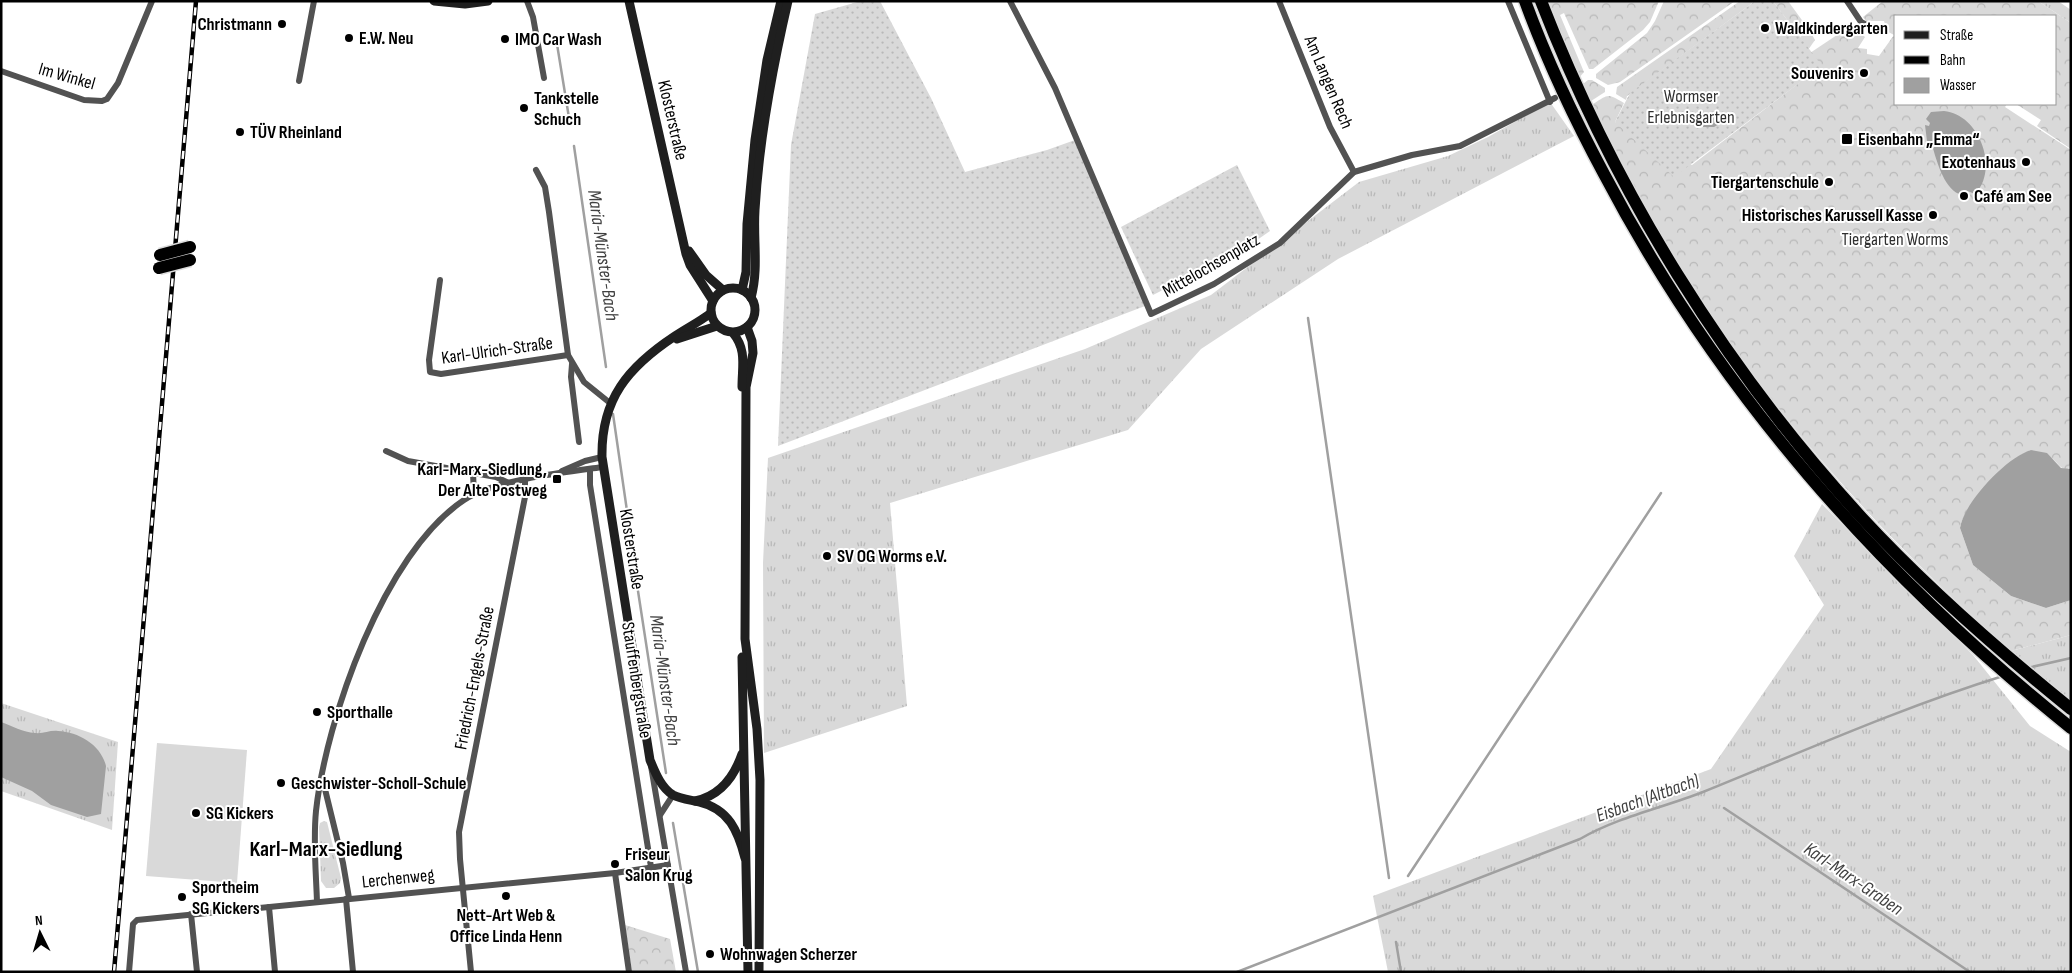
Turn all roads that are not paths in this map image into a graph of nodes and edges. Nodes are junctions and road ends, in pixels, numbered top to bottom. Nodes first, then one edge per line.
1 (152, 1) edge
2 (314, 1) edge
3 (434, 1) edge
4 (488, 1) edge
5 (527, 1) edge
6 (781, 1) edge
7 (788, 1) edge
8 (1010, 1) edge
9 (1279, 1) edge
10 (1508, 1) edge
11 (1525, 1) edge
12 (1541, 1) edge
13 (1847, 1) edge
14 (629, 4) edge
15 (1878, 31) dead end
16 (1, 70) edge
17 (544, 78) dead end
18 (299, 81) dead end
19 (536, 170) dead end
20 (1354, 172) junction
21 (682, 238) junction
22 (160, 255) dead end
23 (159, 268) dead end
24 (440, 280) dead end
25 (722, 290) junction
26 (742, 290) junction
27 (751, 298) junction
28 (713, 300) junction
29 (711, 313) junction
30 (717, 326) junction
31 (748, 327) junction
32 (733, 333) junction
33 (664, 343) junction
34 (568, 355) junction
35 (572, 364) junction
36 (610, 403) junction
37 (579, 442) dead end
38 (386, 451) dead end
39 (602, 457) junction
40 (603, 467) junction
41 (590, 469) junction
42 (473, 473) junction
43 (556, 474) junction
44 (525, 480) junction
45 (510, 483) junction
46 (474, 494) junction
47 (743, 558) junction
48 (2071, 709) edge
49 (2071, 728) edge
50 (744, 747) junction
51 (650, 760) junction
52 (322, 778) junction
53 (672, 795) junction
54 (694, 801) junction
55 (660, 816) junction
56 (746, 858) junction
57 (668, 865) junction
58 (652, 867) junction
59 (615, 873) junction
60 (462, 886) junction
61 (348, 899) junction
62 (317, 902) junction
63 (269, 907) junction
64 (191, 914) junction
65 (129, 972) edge
66 (197, 972) edge
67 (275, 972) edge
68 (354, 972) edge
69 (471, 972) edge
70 (629, 972) edge
71 (686, 972) edge
72 (748, 972) edge
73 (759, 972) edge

1 - 16 street, Im Winkel
2 - 18 street
3 - 4 main road
5 - 17 street
6 - 26 main road
7 - 27 main road
8 - 20 street, Mittelochsenplatz
9 - 20 street, Am Langen Rech
10 - 20 street, Mittelochsenplatz
11 - 49 highway
12 - 48 highway
13 - 15 street
14 - 21 main road, Klosterstraße
19 - 34 street
21 - 25 main road, Klosterstraße
21 - 28 main road, Klosterstraße
22 - 23 highway, bridge
24 - 34 street, Karl-Ulrich-Straße
25 - 26 main road
25 - 28 main road
26 - 27 main road
27 - 31 main road
28 - 29 main road
29 - 30 main road
29 - 33 main road, Klosterstraße
30 - 32 main road
30 - 33 main road, Klosterstraße
31 - 32 main road
31 - 47 main road
32 - 47 main road
33 - 36 main road, Klosterstraße
34 - 35 street
35 - 36 street
35 - 37 street
36 - 39 main road, Klosterstraße
38 - 42 street
39 - 40 main road, Klosterstraße
39 - 43 street
40 - 41 street
40 - 51 main road, Klosterstraße
41 - 43 street
41 - 58 street, Stauffenbergstraße
42 - 45 street
42 - 46 street
43 - 44 street
44 - 45 street
44 - 60 street, Friedrich-Engels-Straße
45 - 46 street
46 - 52 street
47 - 50 main road
47 - 73 main road
50 - 54 main road
50 - 56 main road
51 - 53 main road, Klosterstraße
51 - 55 street, Klosterstraße
52 - 61 street
52 - 62 street
53 - 54 main road
53 - 55 street
54 - 56 main road
55 - 57 street, Klosterstraße
56 - 72 main road
57 - 58 street, Lerchenweg
57 - 71 street, Klosterstraße
58 - 59 street, Lerchenweg
59 - 60 street, Lerchenweg
59 - 70 street
60 - 61 street, Lerchenweg
60 - 69 street, Friedrich-Engels-Straße
61 - 62 street, Lerchenweg
61 - 68 street
62 - 63 street, Lerchenweg
63 - 64 street, Lerchenweg
63 - 67 street
64 - 65 street, Lerchenweg
64 - 66 street

